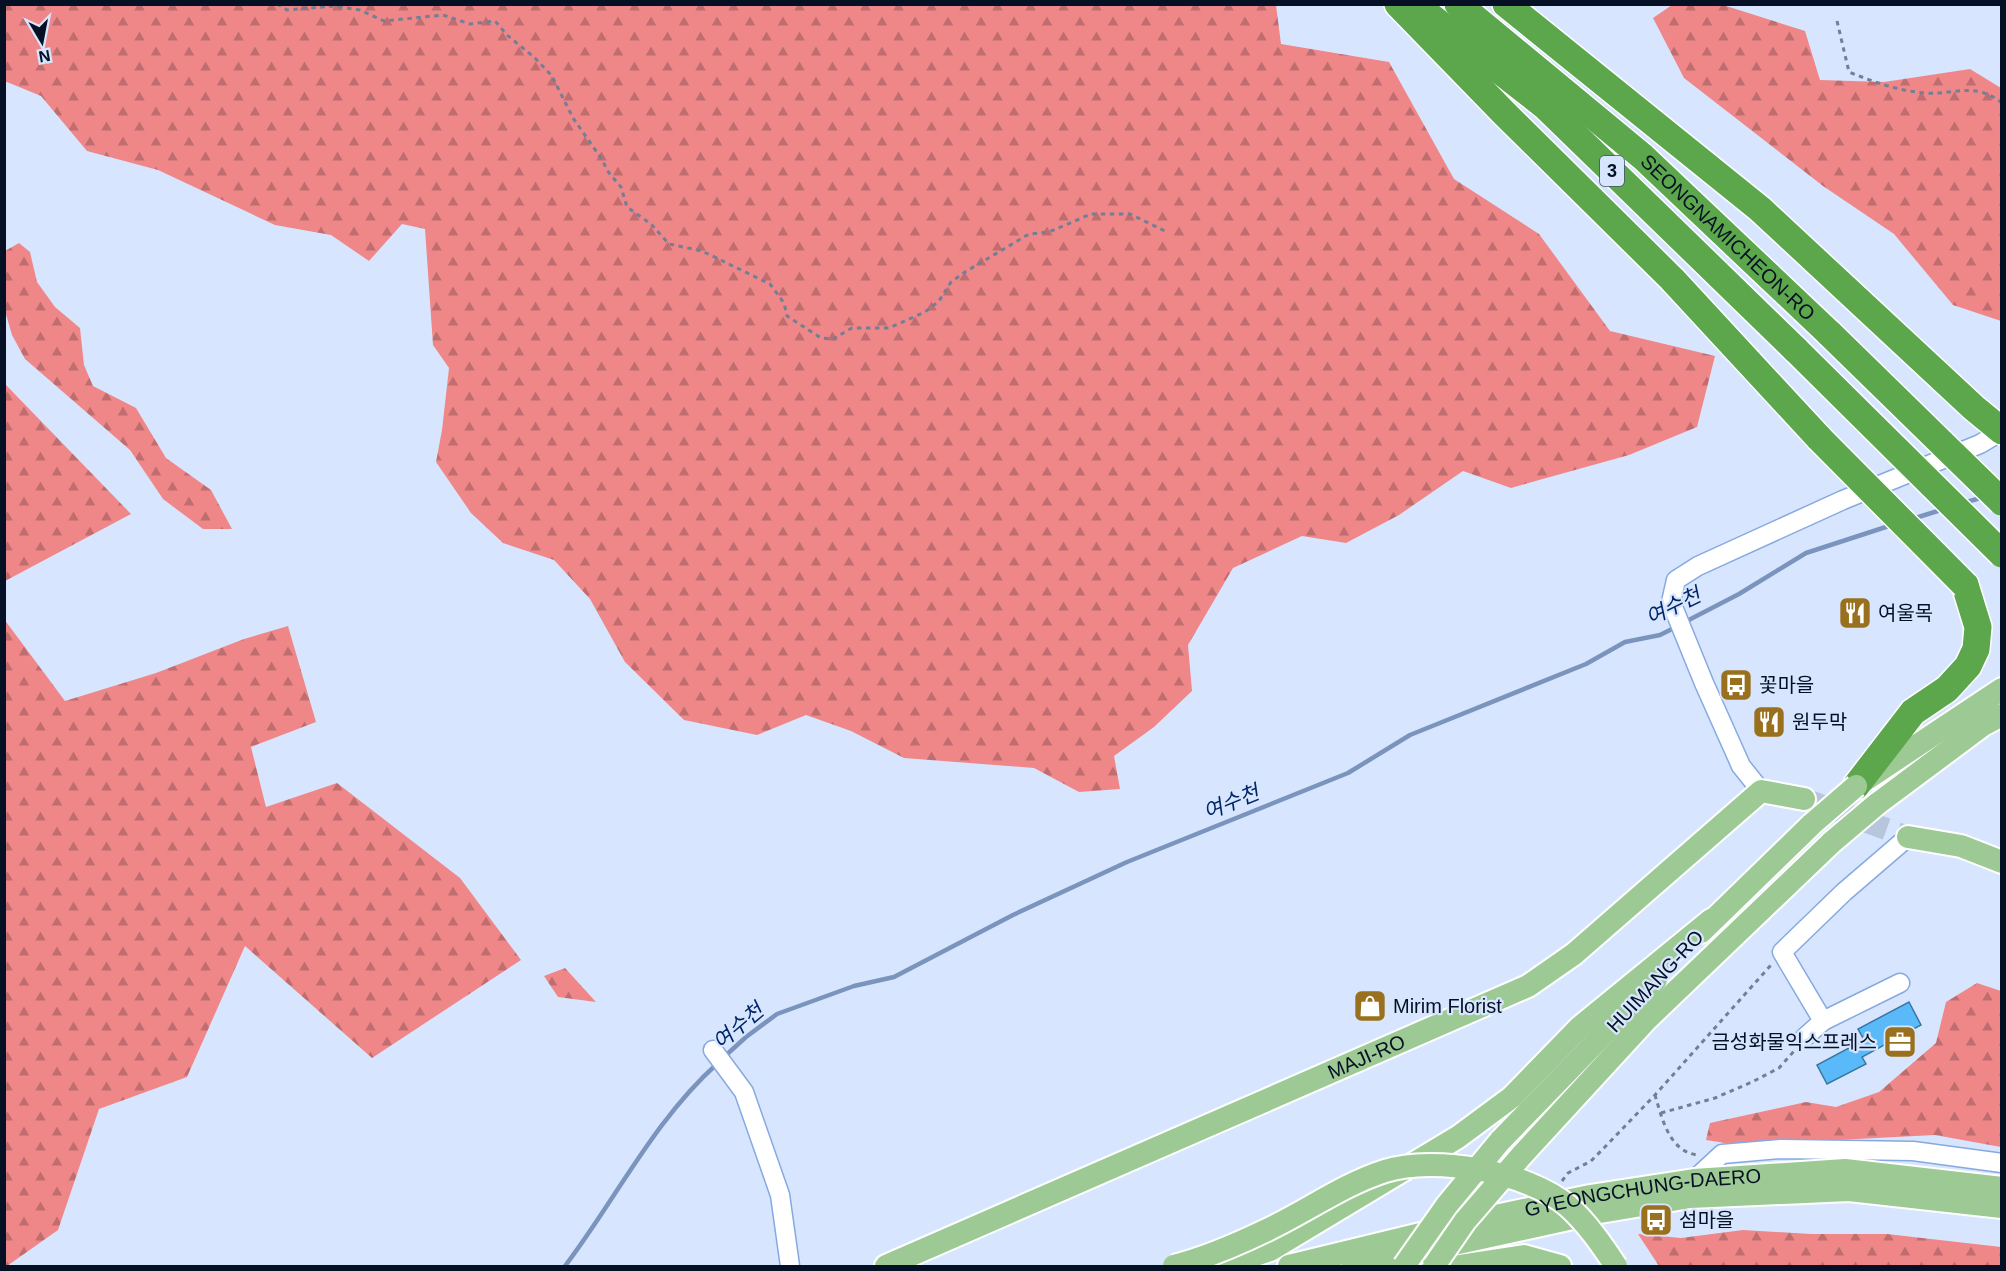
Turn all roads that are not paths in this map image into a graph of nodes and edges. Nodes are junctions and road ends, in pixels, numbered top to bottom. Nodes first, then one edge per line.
1 (1398, 4) edge
2 (1416, 4) edge
3 (1458, 4) edge
4 (1506, 4) edge
5 (2001, 431) edge
6 (2001, 502) edge
7 (2001, 554) edge
8 (2001, 689) edge
9 (2001, 715) edge
10 (1856, 786) junction
11 (1761, 791) junction
12 (1804, 799) tunnel mouth
13 (1908, 837) joint
14 (2001, 862) edge
15 (1711, 920) junction
16 (1900, 983) dead end
17 (1823, 1020) junction
18 (1804, 1038) road end
19 (715, 1053) dead end
20 (2001, 1163) edge
21 (1694, 1180) junction
22 (2001, 1188) edge
23 (2001, 1206) edge
24 (1465, 1221) junction
25 (790, 1266) edge
26 (886, 1266) edge
27 (1174, 1266) edge
28 (1222, 1266) edge
29 (1289, 1266) edge
30 (1353, 1266) edge
31 (1404, 1266) edge
32 (1434, 1266) edge
33 (1444, 1266) edge
34 (1459, 1266) edge
35 (1560, 1266) edge
36 (1616, 1266) edge

1 - 10 highway, bridge
2 - 7 highway, SEONGNAMICHEON-RO / 3, bridge
3 - 6 highway, SEONGNAMICHEON-RO / 3, bridge
4 - 5 highway
5 - 11 street
8 - 10 main road
9 - 24 main road, HUIMANG-RO, bridge
10 - 15 main road, HUIMANG-RO, bridge
11 - 12 main road
11 - 26 main road, MAJI-RO
13 - 14 main road
13 - 17 street
15 - 28 main road
15 - 31 main road, HUIMANG-RO, bridge
16 - 17 street
17 - 18 street
19 - 25 street
20 - 21 street
21 - 22 main road, GYEONGCHUNG-DAERO
21 - 29 main road, GYEONGCHUNG-DAERO
23 - 30 main road, GYEONGCHUNG-DAERO
24 - 32 main road, bridge
24 - 33 main road, bridge
27 - 36 main road, bridge
34 - 35 main road

